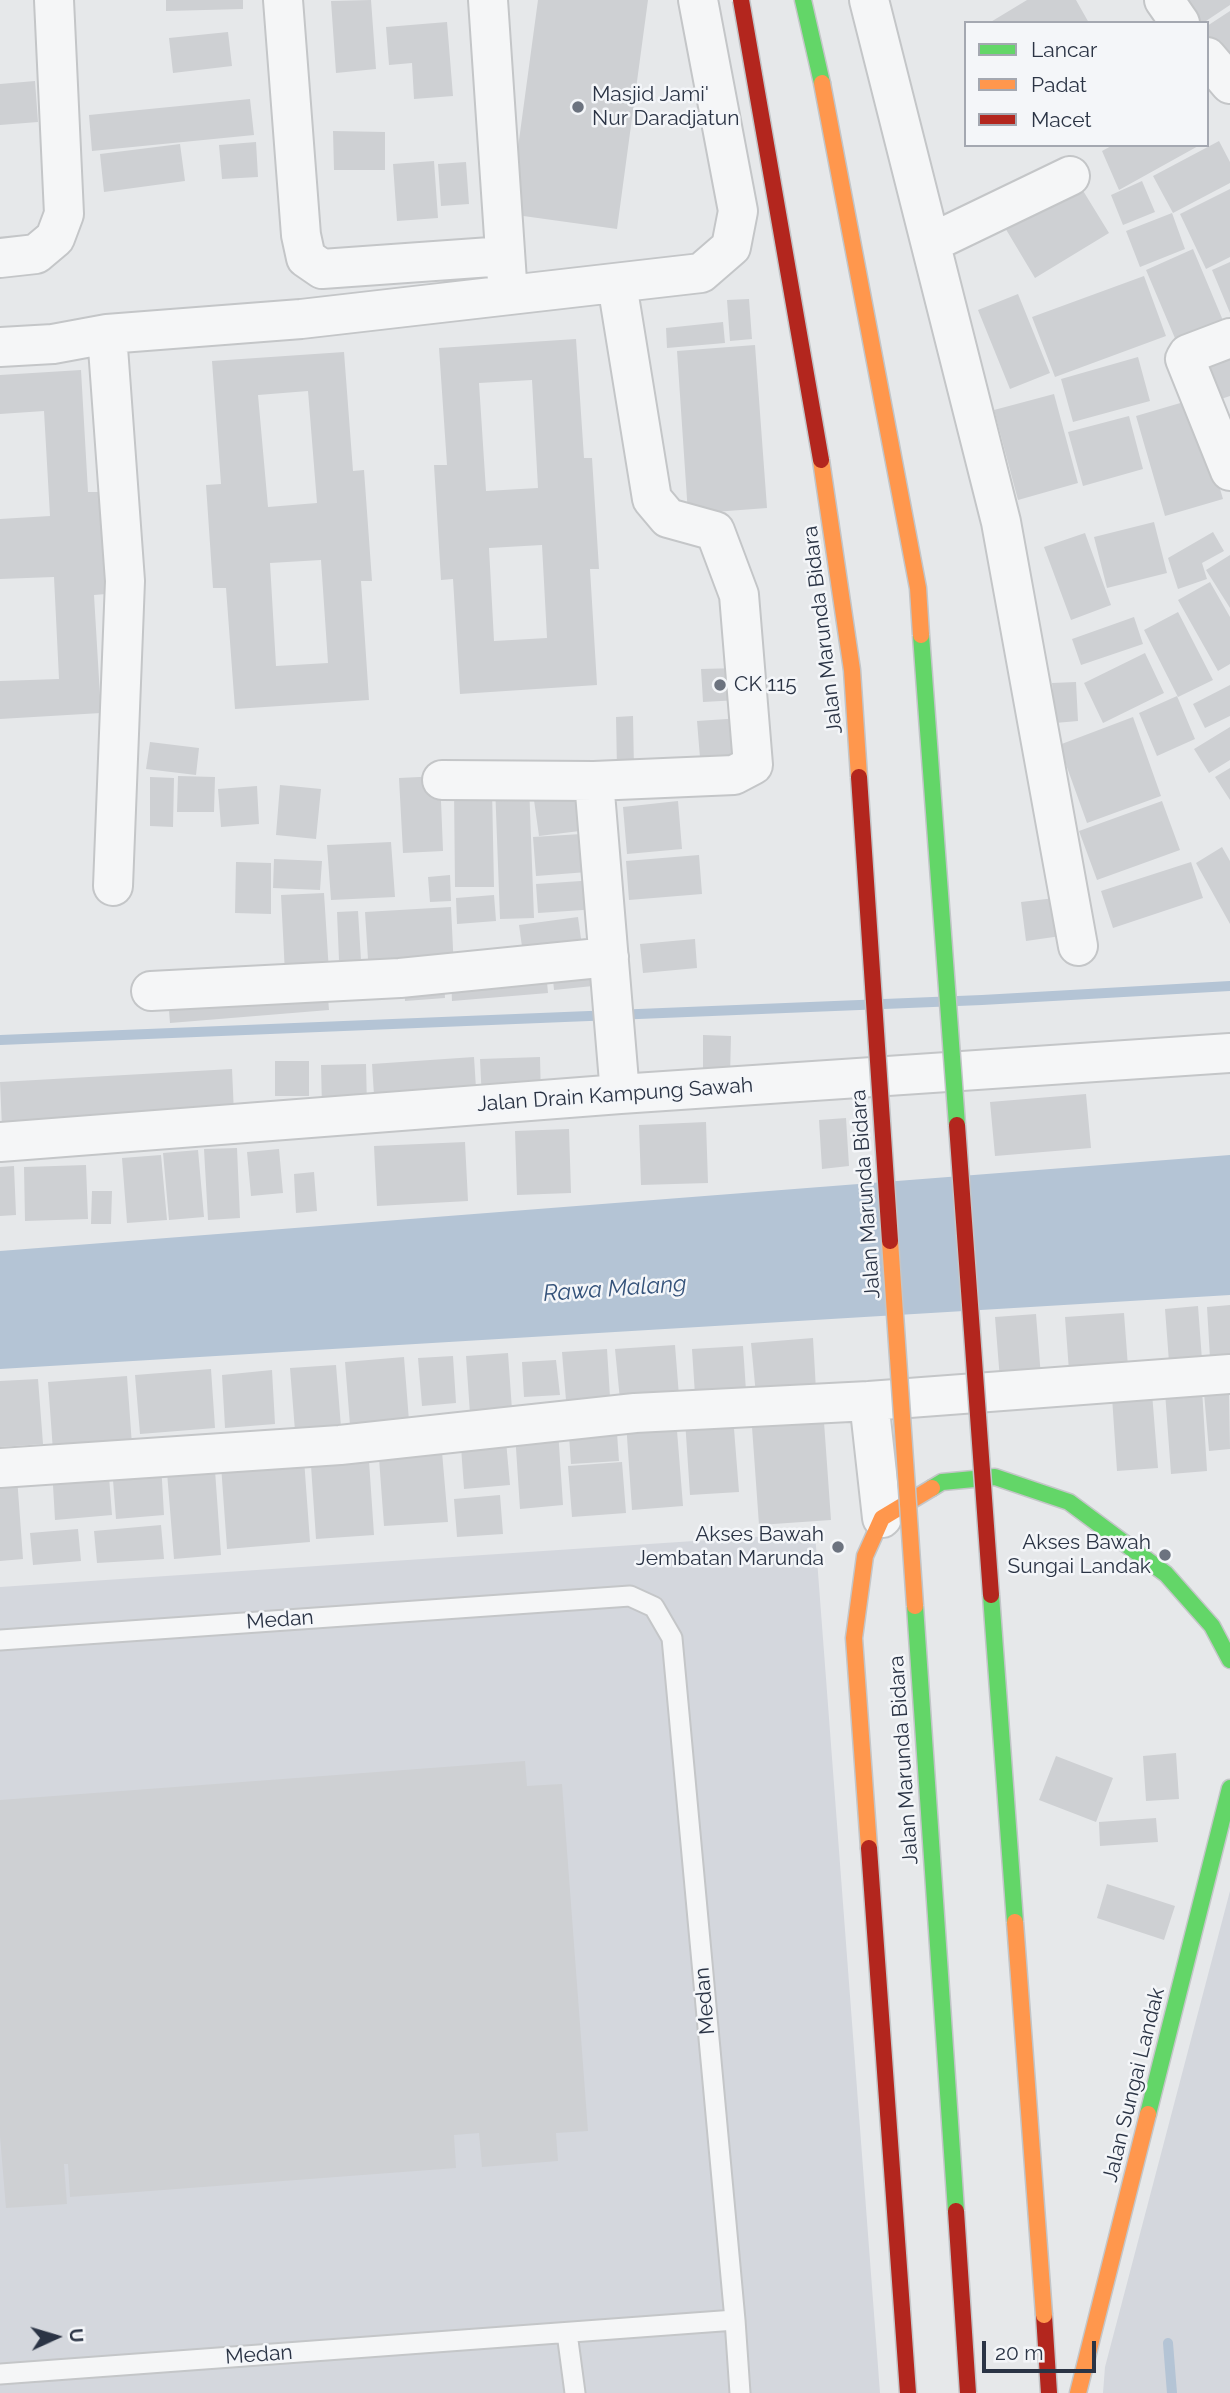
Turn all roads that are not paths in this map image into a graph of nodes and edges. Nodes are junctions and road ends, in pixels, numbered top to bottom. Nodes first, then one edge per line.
1 (54, 0) edge
2 (283, 0) edge
3 (488, 0) edge
4 (698, 0) edge
5 (741, 0) edge
6 (803, 0) edge
7 (869, 0) edge
8 (1164, 0) edge
9 (1179, 21) edge
10 (1209, 59) edge
11 (1230, 83) edge
12 (1070, 176) dead end
13 (931, 243) junction
14 (505, 256) junction
15 (0, 258) edge
16 (617, 284) junction
17 (508, 296) junction
18 (107, 334) junction
19 (1230, 338) edge
20 (0, 347) edge
21 (1228, 459) edge
22 (442, 780) dead end
23 (594, 781) junction
24 (113, 886) dead end
25 (1078, 946) dead end
26 (610, 968) junction
27 (151, 991) dead end
28 (1230, 1053) edge
29 (620, 1094) junction
30 (0, 1142) edge
31 (1230, 1374) edge
32 (989, 1393) junction
33 (869, 1401) junction
34 (0, 1468) edge
35 (995, 1477) junction
36 (883, 1518) junction
37 (0, 1640) edge
38 (1230, 1660) edge
39 (1230, 1788) edge
40 (735, 2320) junction
41 (567, 2333) junction
42 (0, 2374) edge
43 (575, 2393) edge
44 (740, 2393) edge
45 (908, 2393) edge
46 (968, 2393) edge
47 (1049, 2393) edge
48 (1078, 2393) edge

1 - 15 street
2 - 14 street
3 - 14 street
4 - 16 street
5 - 46 main road, Jalan Marunda Bidara, bridge
6 - 47 main road, bridge
7 - 13 street
8 - 9 street
10 - 11 street
12 - 13 street
13 - 25 street
14 - 17 street
16 - 17 street
16 - 23 street
17 - 18 street
18 - 20 street
18 - 24 street
19 - 21 street
22 - 23 street
23 - 26 street
26 - 27 street
26 - 29 street
28 - 29 street, Jalan Drain Kampung Sawah
29 - 30 street, Jalan Drain Kampung Sawah
31 - 32 street
32 - 33 street
32 - 35 street
33 - 34 street
33 - 36 street
35 - 36 main road
35 - 38 main road
36 - 45 main road
37 - 40 lane, Medan
39 - 48 main road, Jalan Sungai Landak
40 - 41 lane, Medan
40 - 44 lane
41 - 42 lane, Medan
41 - 43 lane

